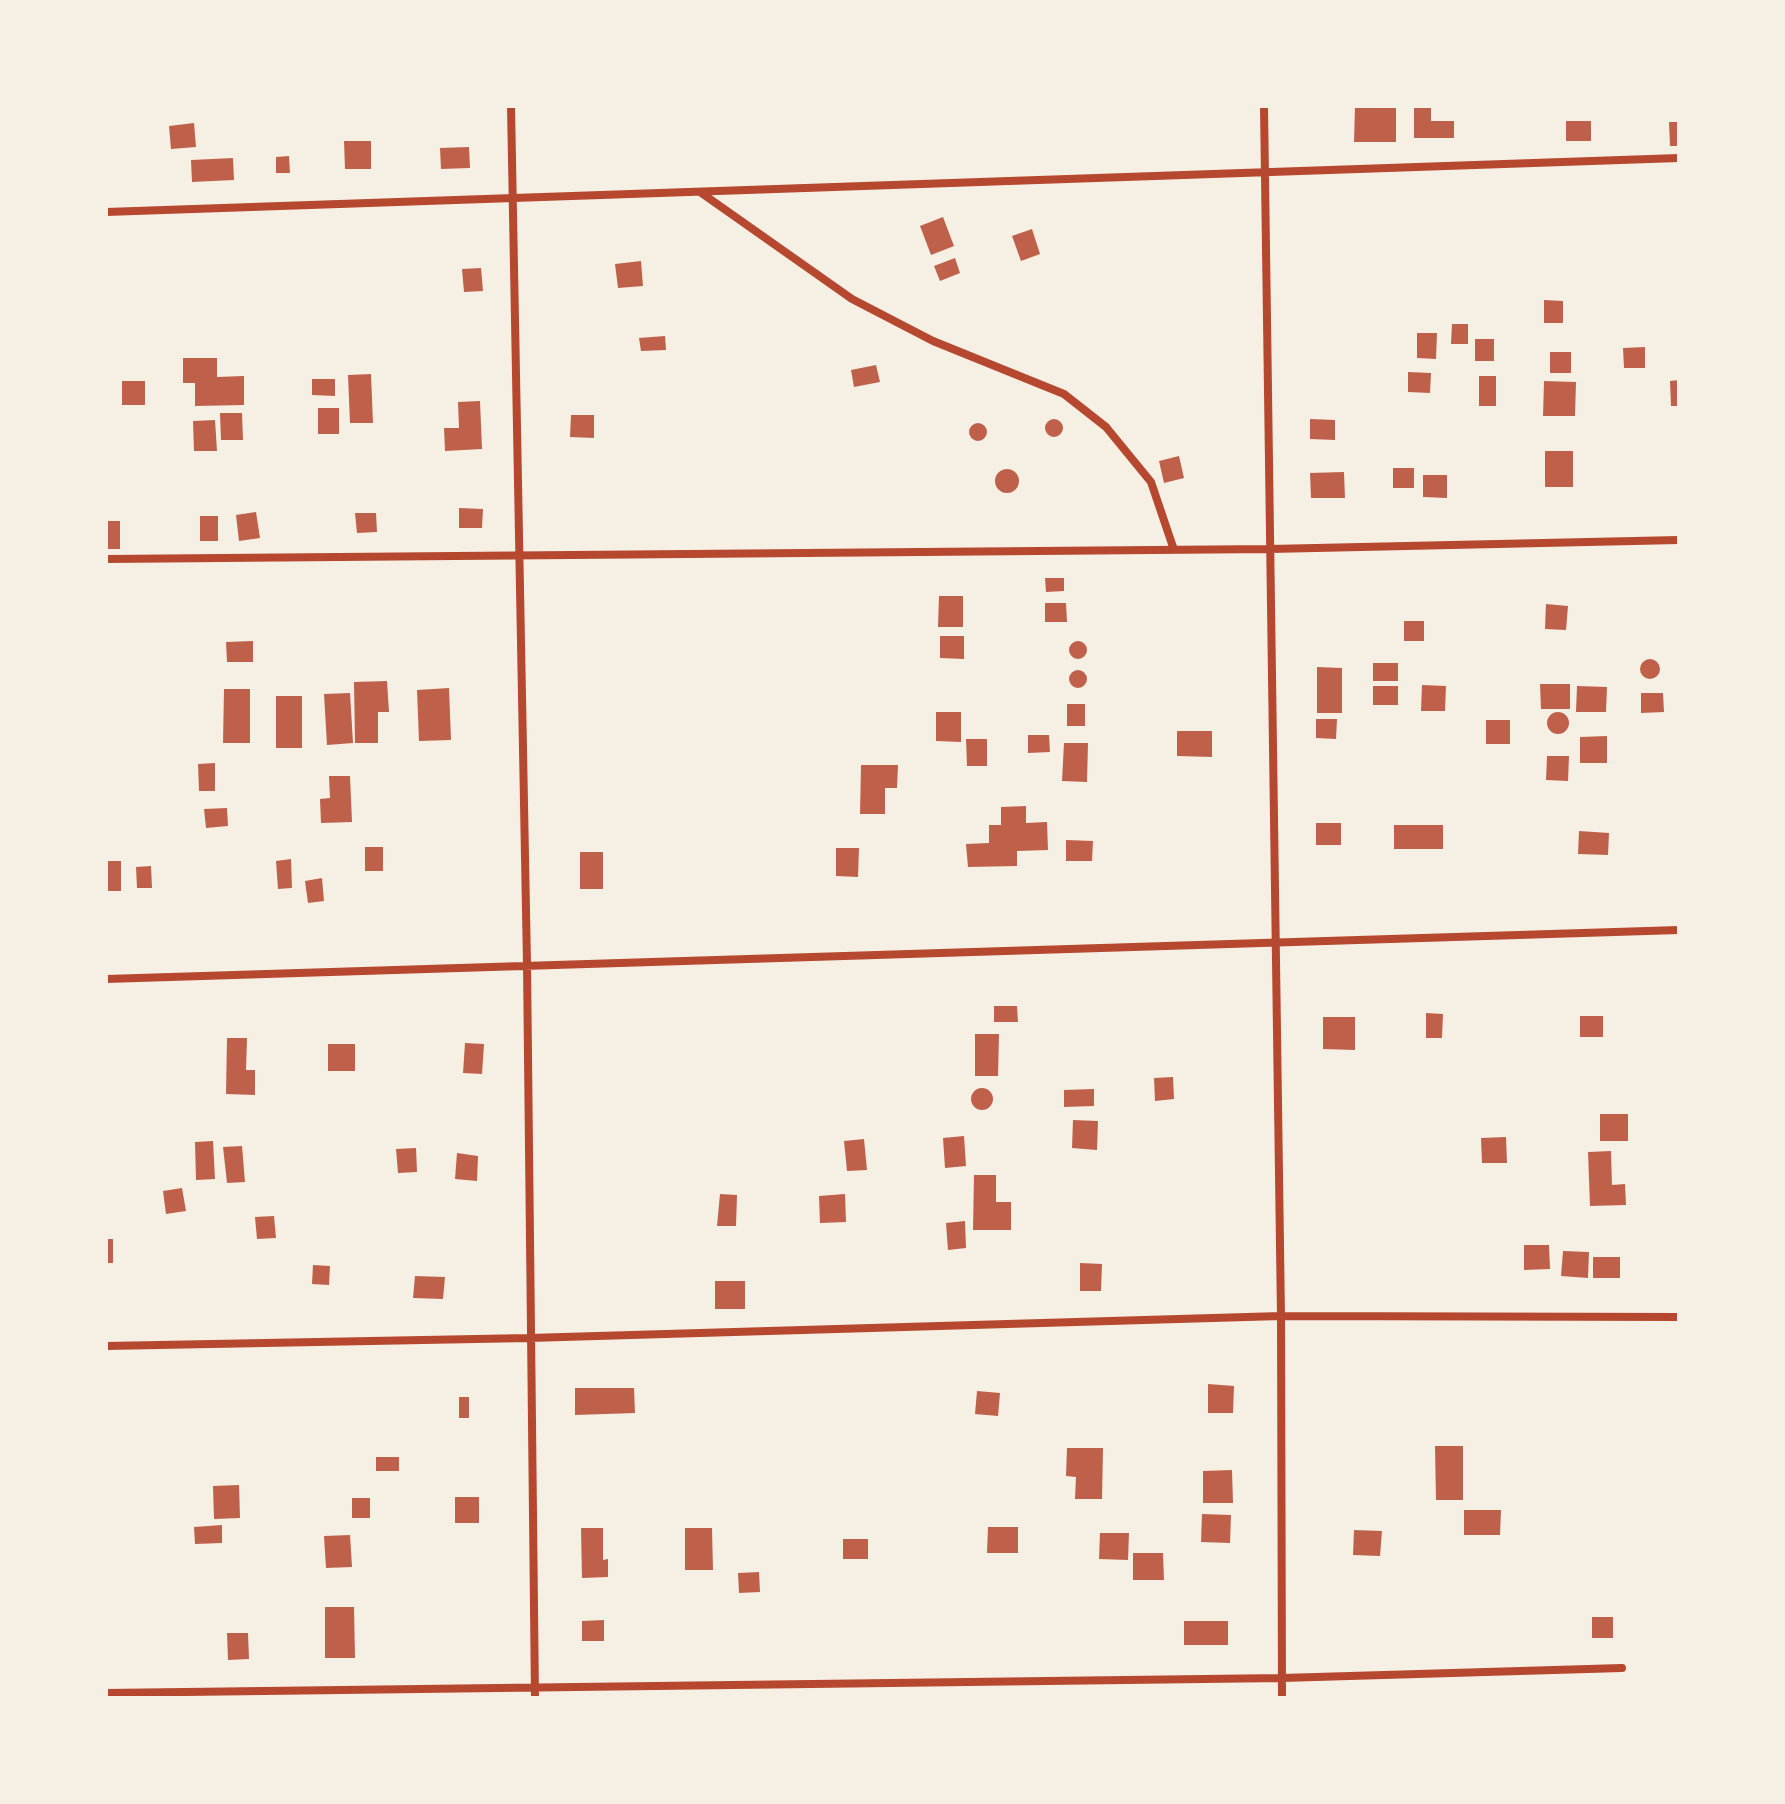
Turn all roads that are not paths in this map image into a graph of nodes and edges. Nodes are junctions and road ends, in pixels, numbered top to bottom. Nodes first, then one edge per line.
1 (511, 106) edge
2 (1264, 106) edge
3 (1679, 158) edge
4 (1264, 173) junction
5 (699, 192) junction
6 (514, 198) junction
7 (106, 212) edge
8 (1679, 540) edge
9 (1270, 549) junction
10 (1174, 550) junction
11 (519, 553) junction
12 (106, 559) edge
13 (1679, 930) edge
14 (1276, 945) junction
15 (527, 964) junction
16 (106, 979) edge
17 (1281, 1316) junction
18 (1679, 1317) edge
19 (529, 1338) junction
20 (106, 1346) edge
21 (1622, 1668) dead end
22 (1282, 1678) junction
23 (534, 1688) junction
24 (106, 1693) edge
25 (535, 1698) edge
26 (1282, 1698) edge

1 - 6 street
2 - 4 street
3 - 4 street
4 - 5 street
4 - 9 street
5 - 6 street
5 - 10 street
6 - 7 street
6 - 11 street
8 - 9 street
9 - 10 street
9 - 14 street
10 - 11 street
11 - 12 street
11 - 15 street
13 - 14 street
14 - 15 street
14 - 17 street
15 - 16 street
15 - 19 street
17 - 18 street
17 - 19 street
17 - 22 street
19 - 20 street
19 - 23 street
21 - 22 street
22 - 23 street
22 - 26 street
23 - 24 street
23 - 25 street

